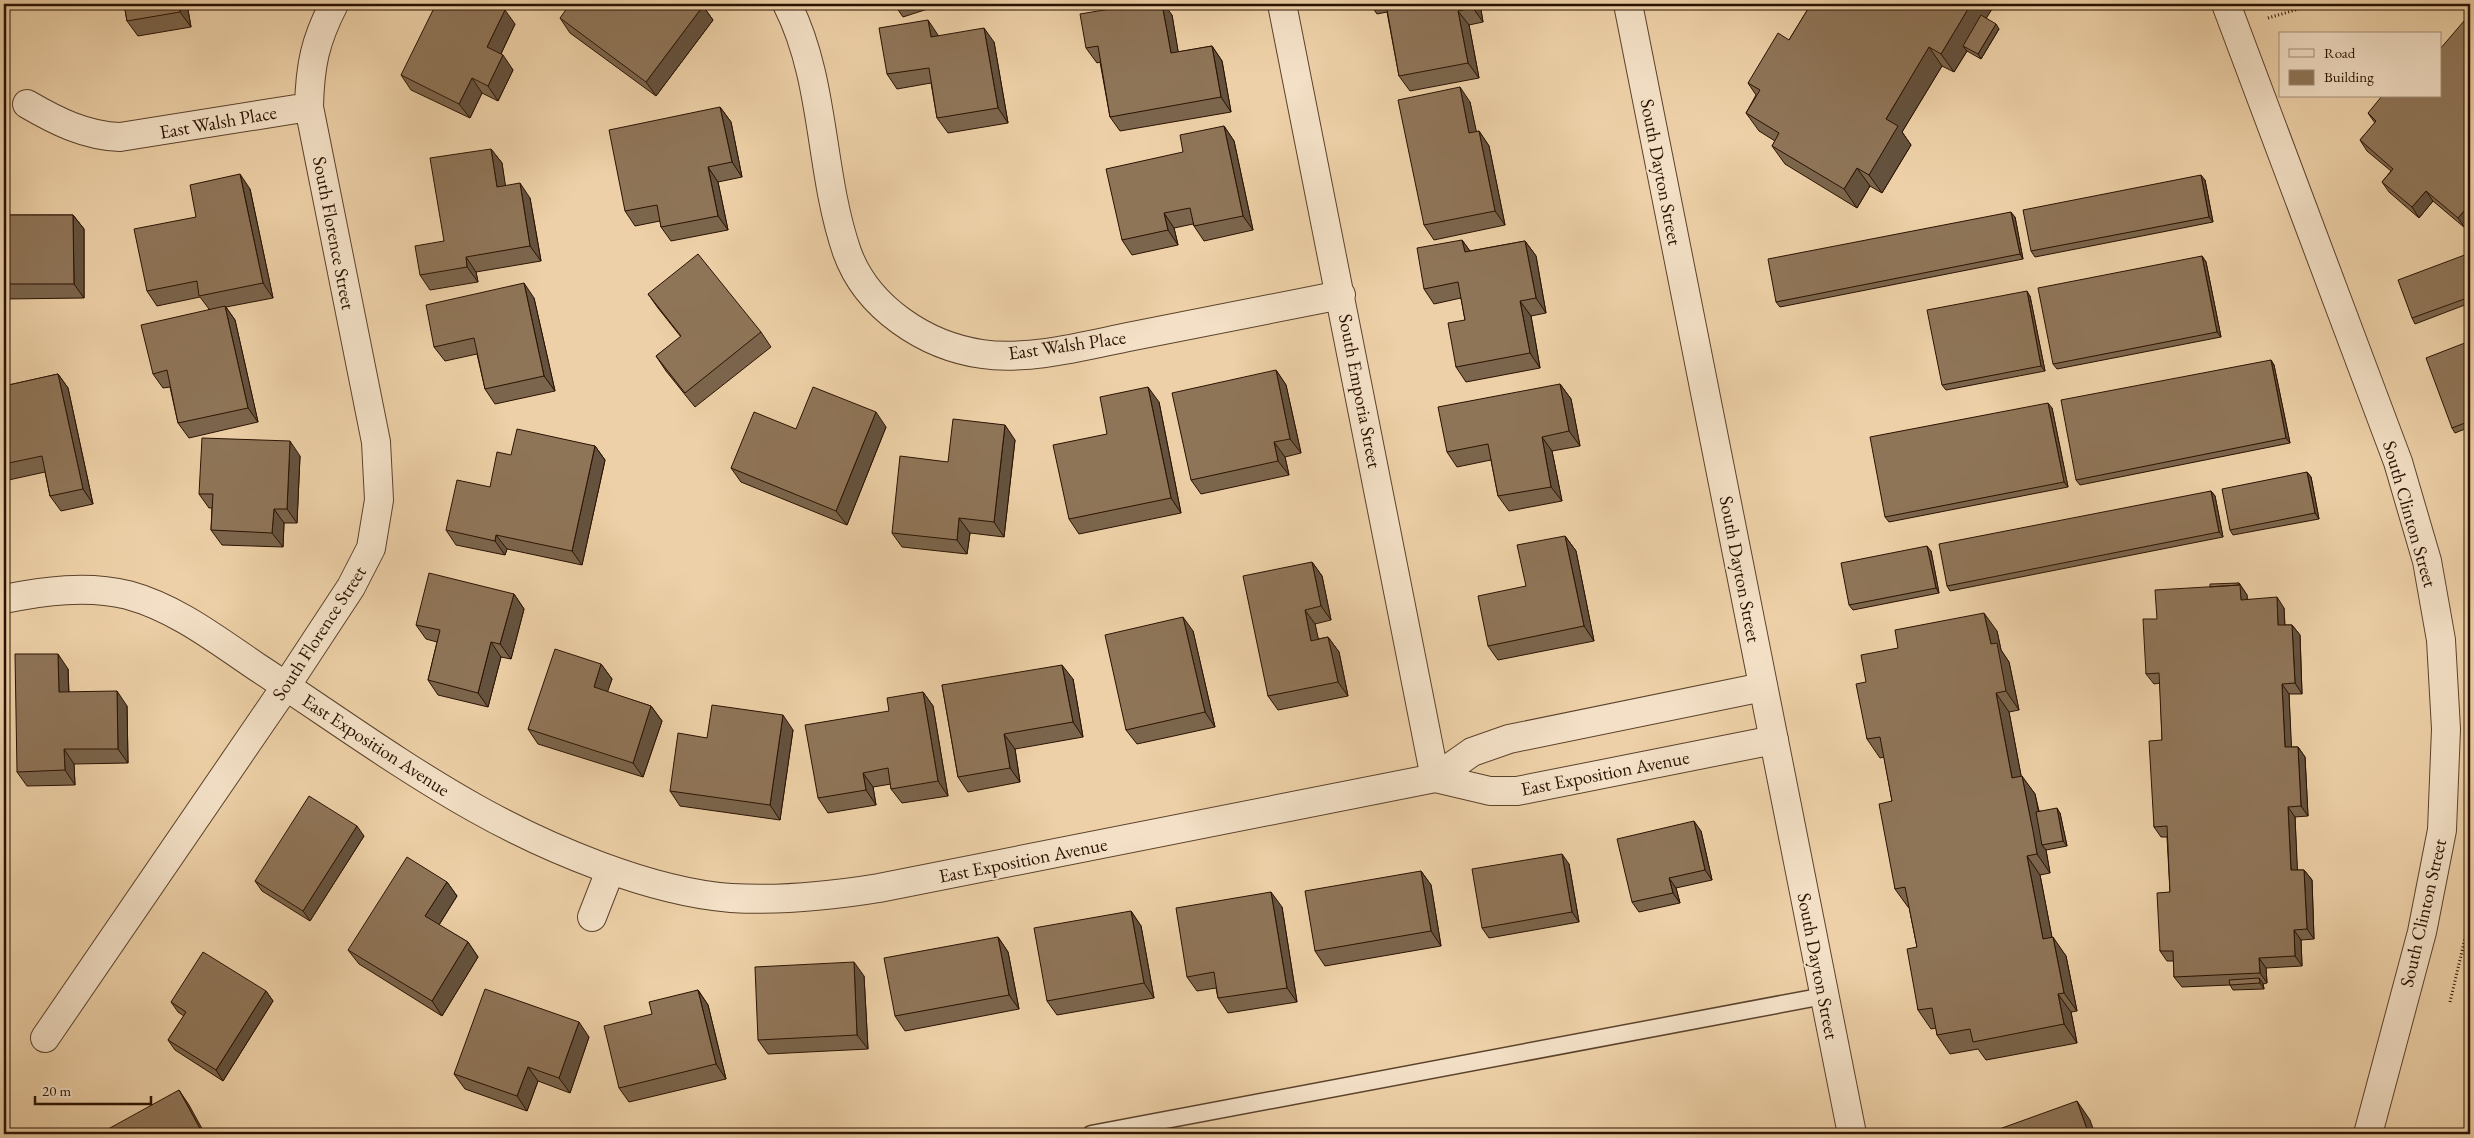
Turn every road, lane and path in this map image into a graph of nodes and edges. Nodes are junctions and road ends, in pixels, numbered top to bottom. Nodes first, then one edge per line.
1 (334, 4) edge
2 (788, 4) edge
3 (1282, 4) edge
4 (1628, 4) edge
5 (2316, 4) edge
6 (2230, 16) edge
7 (27, 104) dead end
8 (309, 107) junction
9 (1341, 296) junction
10 (4, 599) edge
11 (286, 686) junction
12 (1763, 687) junction
13 (1774, 740) junction
14 (1435, 778) junction
15 (610, 871) junction
16 (592, 918) dead end
17 (2470, 931) edge
18 (1824, 996) junction
19 (2450, 1002) dead end
20 (45, 1038) dead end
21 (1091, 1134) edge
22 (1852, 1134) edge
23 (2368, 1134) edge

1 - 8 street
2 - 9 street, East Walsh Place
3 - 9 street, South Emporia Street
4 - 12 street, South Dayton Street
5 - 6 path
6 - 23 street, South Clinton Street
7 - 8 street, East Walsh Place
8 - 11 street, South Florence Street
9 - 14 street, South Emporia Street
10 - 11 street, East Exposition Avenue
11 - 15 street, East Exposition Avenue
11 - 20 street, South Florence Street
12 - 13 street, South Dayton Street
12 - 14 street, East Exposition Avenue
13 - 14 street, East Exposition Avenue
13 - 18 street, South Dayton Street
14 - 15 street, East Exposition Avenue
15 - 16 street
17 - 19 path
18 - 21 lane
18 - 22 street, South Dayton Street

